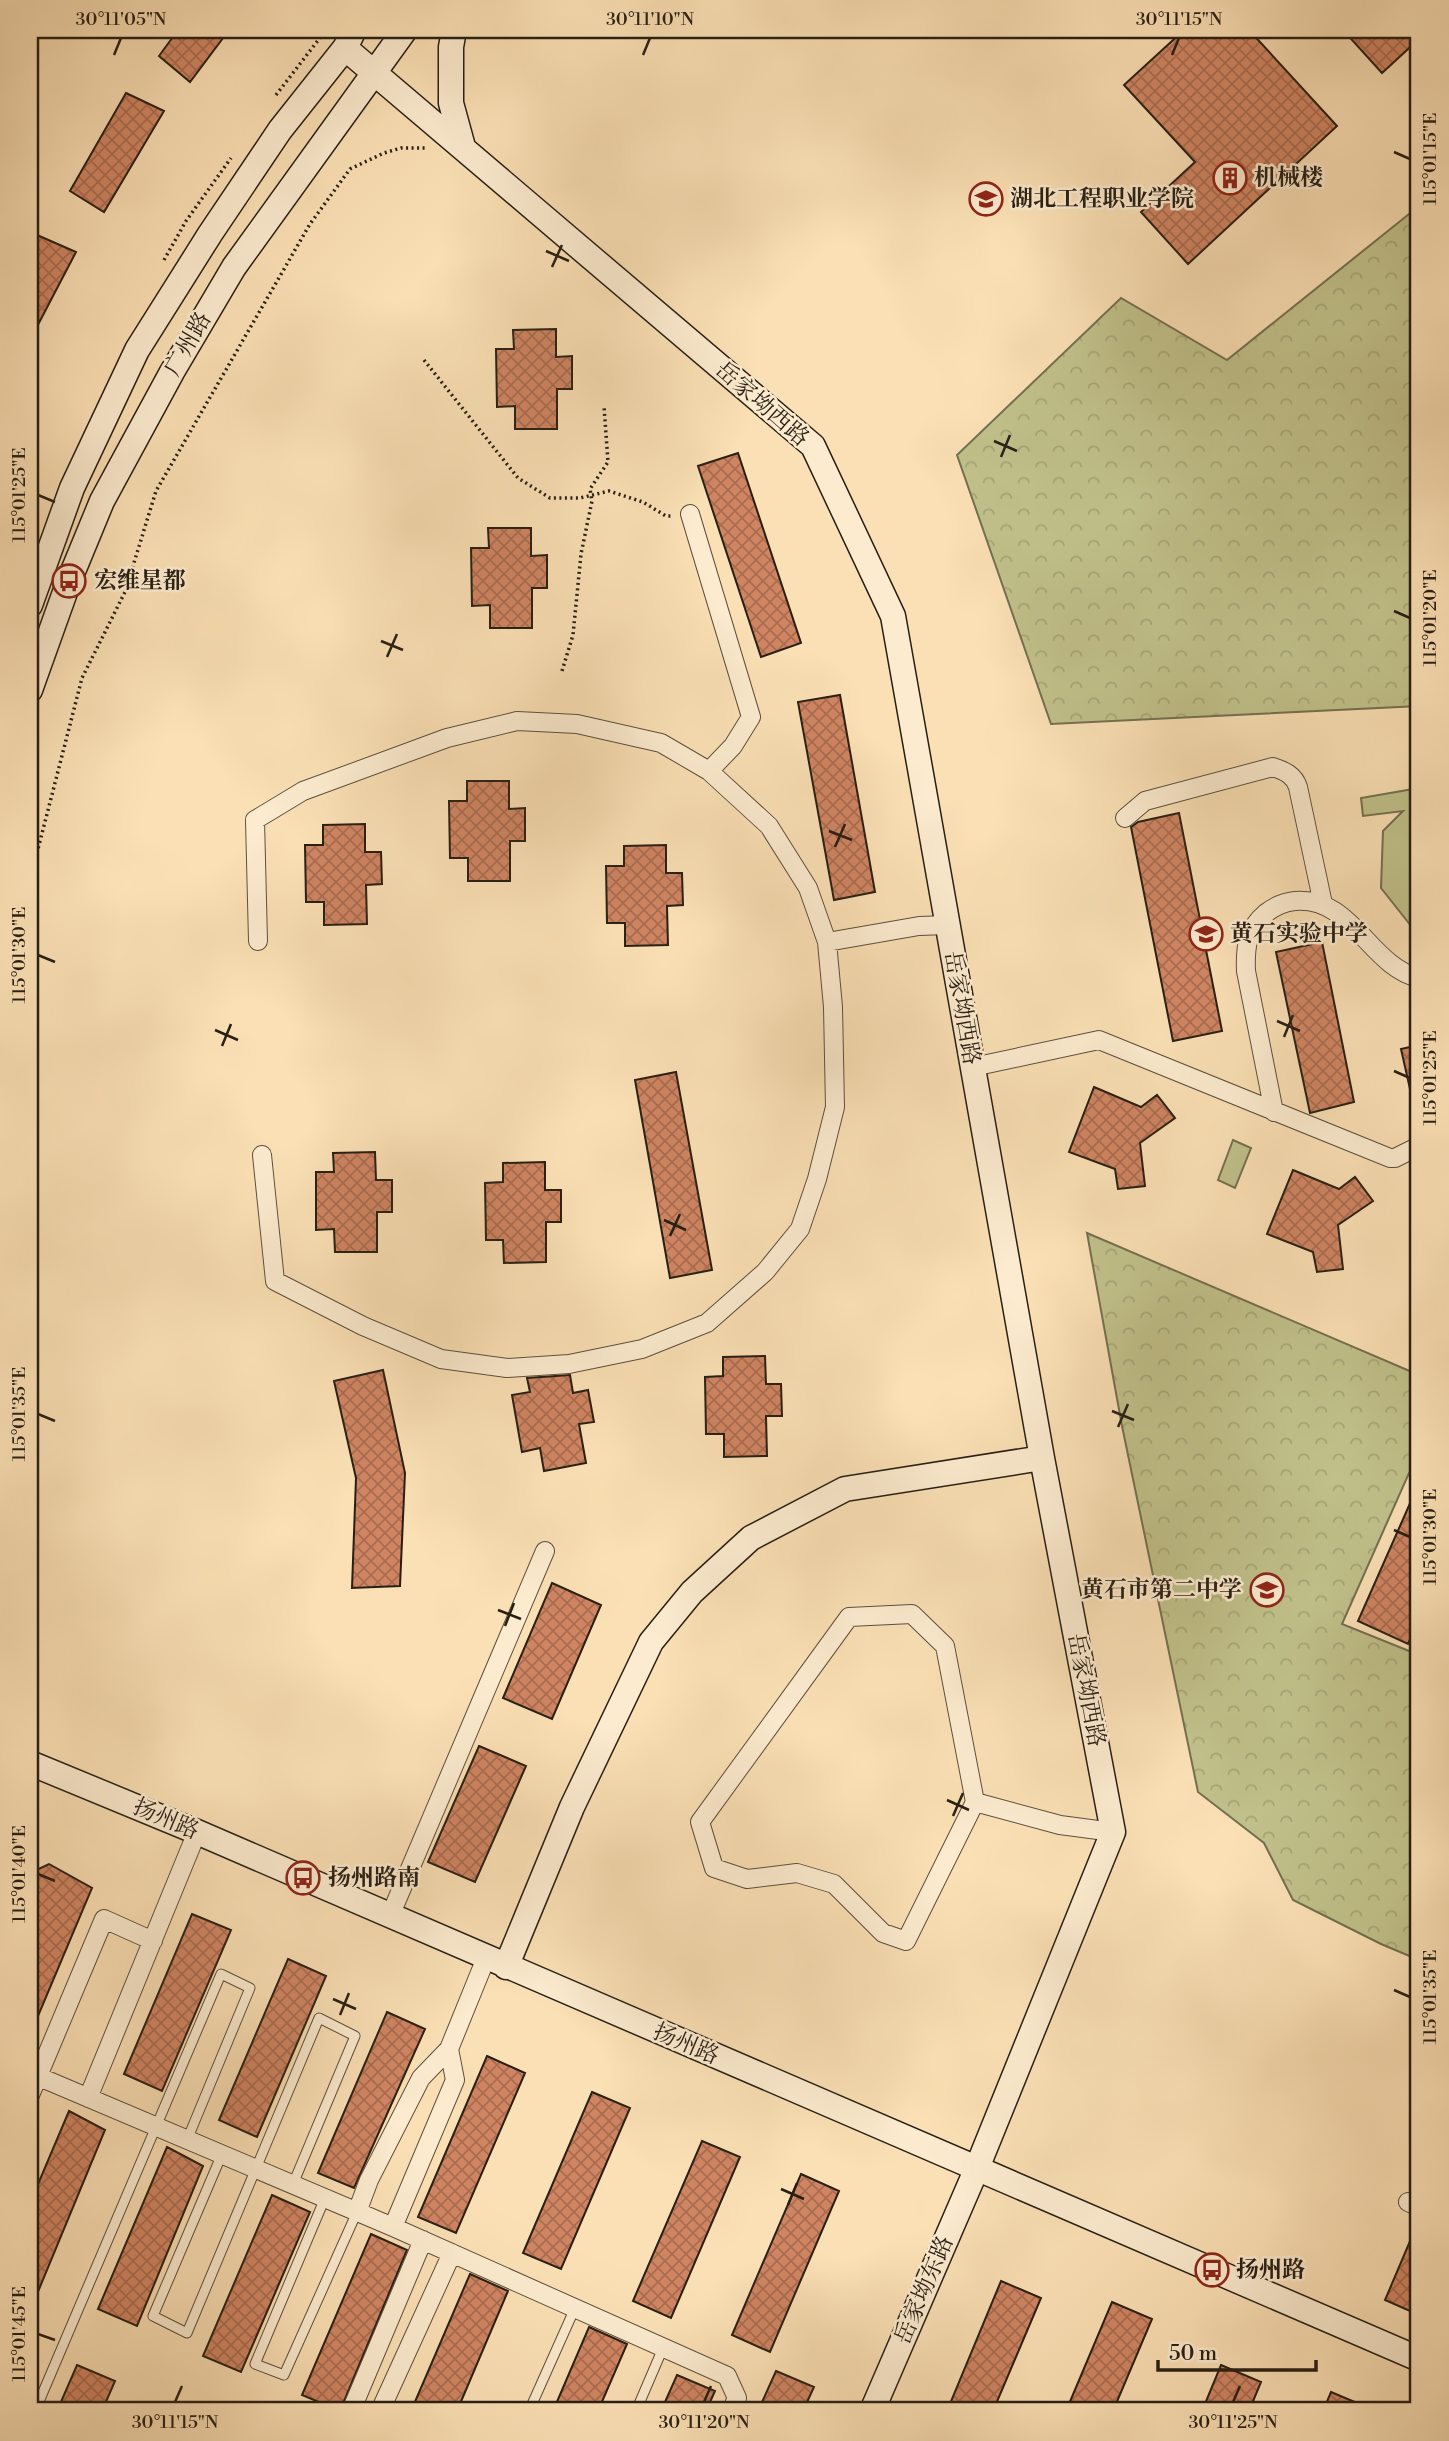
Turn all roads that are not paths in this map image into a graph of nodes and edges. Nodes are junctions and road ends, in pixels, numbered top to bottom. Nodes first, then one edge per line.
1 (405, 30) edge
2 (454, 30) edge
3 (350, 39) edge
4 (373, 70) junction
5 (463, 147) junction
6 (690, 514) road end
7 (30, 605) edge
8 (30, 690) edge
9 (709, 771) junction
10 (1125, 818) dead end
11 (1322, 904) junction
12 (947, 925) junction
13 (258, 941) dead end
14 (827, 942) junction
15 (1419, 978) edge
16 (973, 1066) junction
17 (1274, 1111) junction
18 (1419, 1146) edge
19 (262, 1155) dead end
20 (1042, 1458) junction
21 (545, 1551) dead end
22 (30, 1763) edge
23 (975, 1802) junction
24 (197, 1832) junction
25 (1113, 1832) junction
26 (390, 1916) junction
27 (153, 1941) junction
28 (496, 1962) junction
29 (449, 2049) junction
30 (37, 2077) junction
31 (30, 2095) edge
32 (88, 2098) junction
33 (158, 2127) junction
34 (187, 2140) junction
35 (222, 2154) junction
36 (977, 2168) junction
37 (257, 2169) junction
38 (293, 2184) junction
39 (325, 2197) junction
40 (357, 2211) junction
41 (393, 2227) junction
42 (423, 2240) junction
43 (452, 2253) junction
44 (575, 2308) junction
45 (663, 2348) junction
46 (1419, 2359) edge
47 (877, 2410) edge
48 (35, 2411) edge
49 (351, 2411) edge
50 (380, 2411) edge
51 (529, 2411) edge
52 (636, 2411) edge
53 (731, 2411) edge

1 - 4 main road, 广州路
2 - 5 main road
3 - 4 main road, 岳家坳西路
3 - 7 main road, 广州路
4 - 5 main road, 岳家坳西路
4 - 8 main road, 广州路
5 - 12 main road, 岳家坳西路
6 - 9 street
9 - 13 street
9 - 14 street
10 - 11 street
11 - 15 street
11 - 17 street
12 - 14 street
12 - 16 main road, 岳家坳西路
14 - 19 street
16 - 17 street
16 - 20 main road, 岳家坳西路
17 - 18 street
20 - 25 main road, 岳家坳西路
20 - 28 main road
21 - 26 street
22 - 24 main road, 扬州路
23 - 23 street
23 - 25 street
24 - 26 main road, 扬州路
24 - 27 street
25 - 36 main road
26 - 28 main road, 扬州路
27 - 30 street
27 - 32 street
28 - 29 street
28 - 36 main road, 扬州路
29 - 40 street
29 - 41 street
30 - 31 street
30 - 32 street
32 - 33 street
33 - 34 street
33 - 34 lane
33 - 48 lane
34 - 35 street
35 - 37 street
35 - 37 lane
36 - 46 main road, 扬州路
36 - 47 main road, 岳家坳东路
37 - 38 street
37 - 38 lane
38 - 39 street
39 - 40 street
39 - 40 lane
40 - 41 street
41 - 42 street
42 - 43 street
42 - 49 street
43 - 44 street
43 - 50 street
44 - 45 street
44 - 51 lane
45 - 52 lane
45 - 53 street

